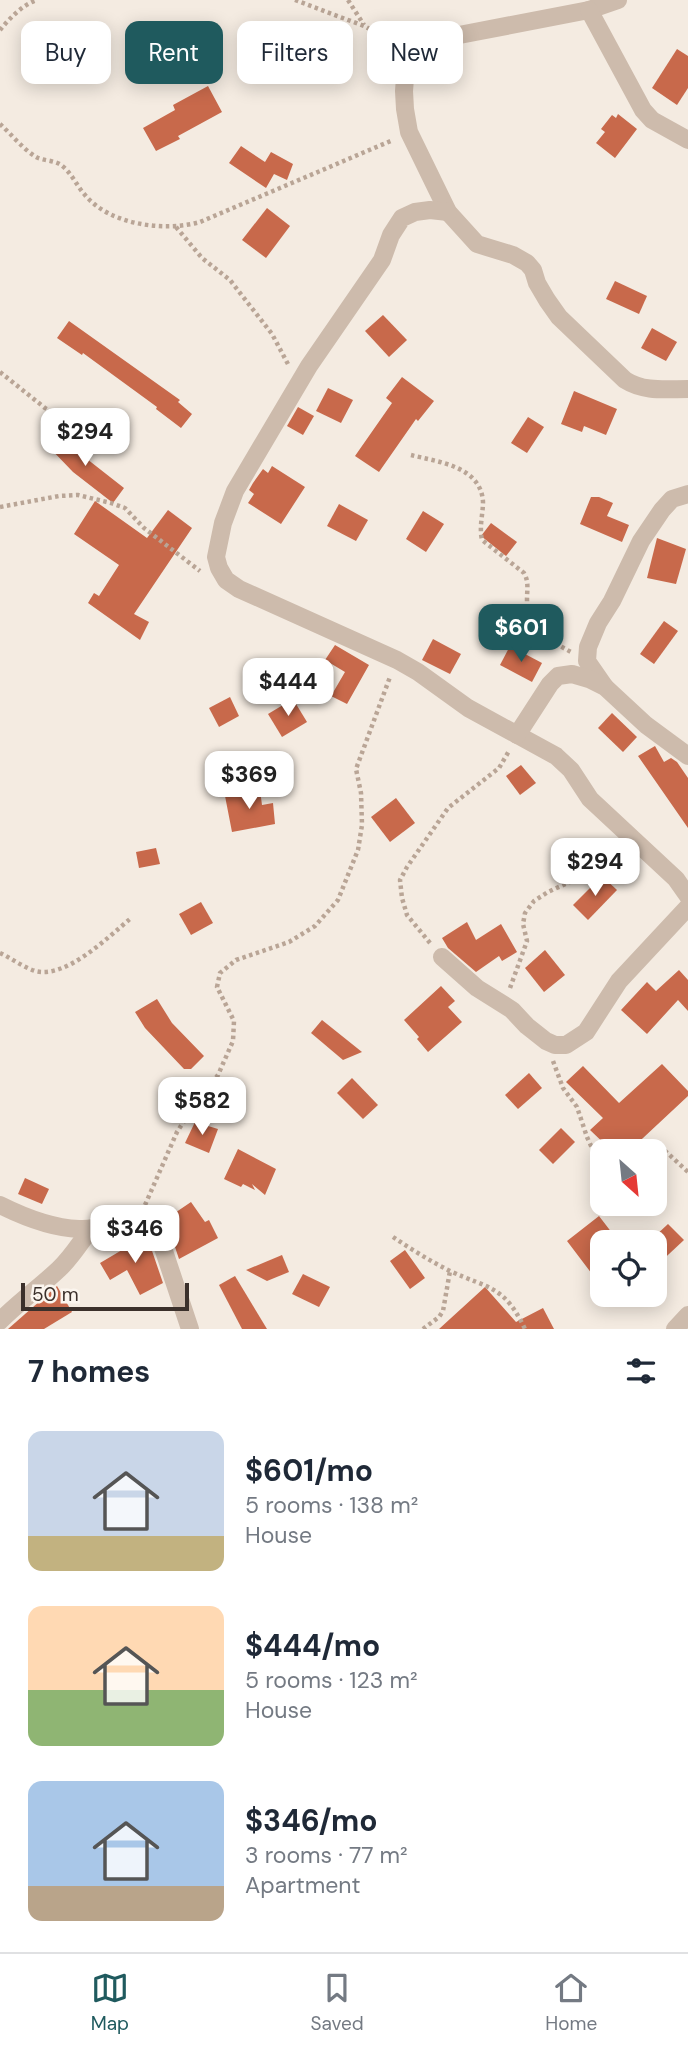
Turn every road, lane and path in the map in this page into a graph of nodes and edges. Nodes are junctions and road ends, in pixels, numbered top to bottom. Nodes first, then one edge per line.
1 (37, 0) edge
2 (295, 0) edge
3 (348, 0) edge
4 (618, 0) edge
5 (589, 10) junction
6 (364, 26) junction
7 (367, 28) edge
8 (0, 30) edge
9 (463, 34) edge
10 (405, 84) edge
11 (0, 124) edge
12 (410, 132) junction
13 (688, 140) edge
14 (448, 212) junction
15 (176, 226) junction
16 (0, 372) edge
17 (298, 384) junction
18 (688, 389) edge
19 (79, 426) dead end
20 (411, 455) dead end
21 (688, 494) edge
22 (0, 507) edge
23 (201, 572) dead end
24 (397, 660) junction
25 (587, 661) junction
26 (605, 687) junction
27 (517, 735) junction
28 (688, 756) edge
29 (634, 841) junction
30 (688, 896) edge
31 (688, 907) edge
32 (130, 919) dead end
33 (0, 953) edge
34 (442, 957) joint
35 (512, 1010) junction
36 (546, 1041) junction
37 (590, 1144) edge
38 (667, 1153) edge
39 (688, 1172) edge
40 (0, 1205) edge
41 (137, 1222) junction
42 (90, 1230) junction
43 (393, 1237) dead end
44 (450, 1271) junction
45 (688, 1314) edge
46 (0, 1321) edge
47 (190, 1329) edge
48 (423, 1329) edge
49 (525, 1329) edge
50 (676, 1329) edge

1 - 8 path
2 - 6 path
3 - 6 path
4 - 5 street
5 - 9 street
5 - 13 street
6 - 7 path
10 - 12 street
11 - 15 path
12 - 14 street
12 - 15 path
14 - 17 street
14 - 18 street
15 - 17 path
16 - 19 path
17 - 24 street
20 - 25 path
21 - 25 street
22 - 23 path
24 - 27 street
24 - 41 path
25 - 26 street
26 - 27 street
26 - 28 street
27 - 29 street
27 - 34 path
29 - 30 street
29 - 35 path
31 - 36 street
32 - 33 path
34 - 35 street
35 - 36 street
36 - 37 path
38 - 39 path
40 - 42 street
41 - 42 street
41 - 47 street
42 - 46 street
43 - 44 path
44 - 48 path
44 - 49 path
45 - 50 street

